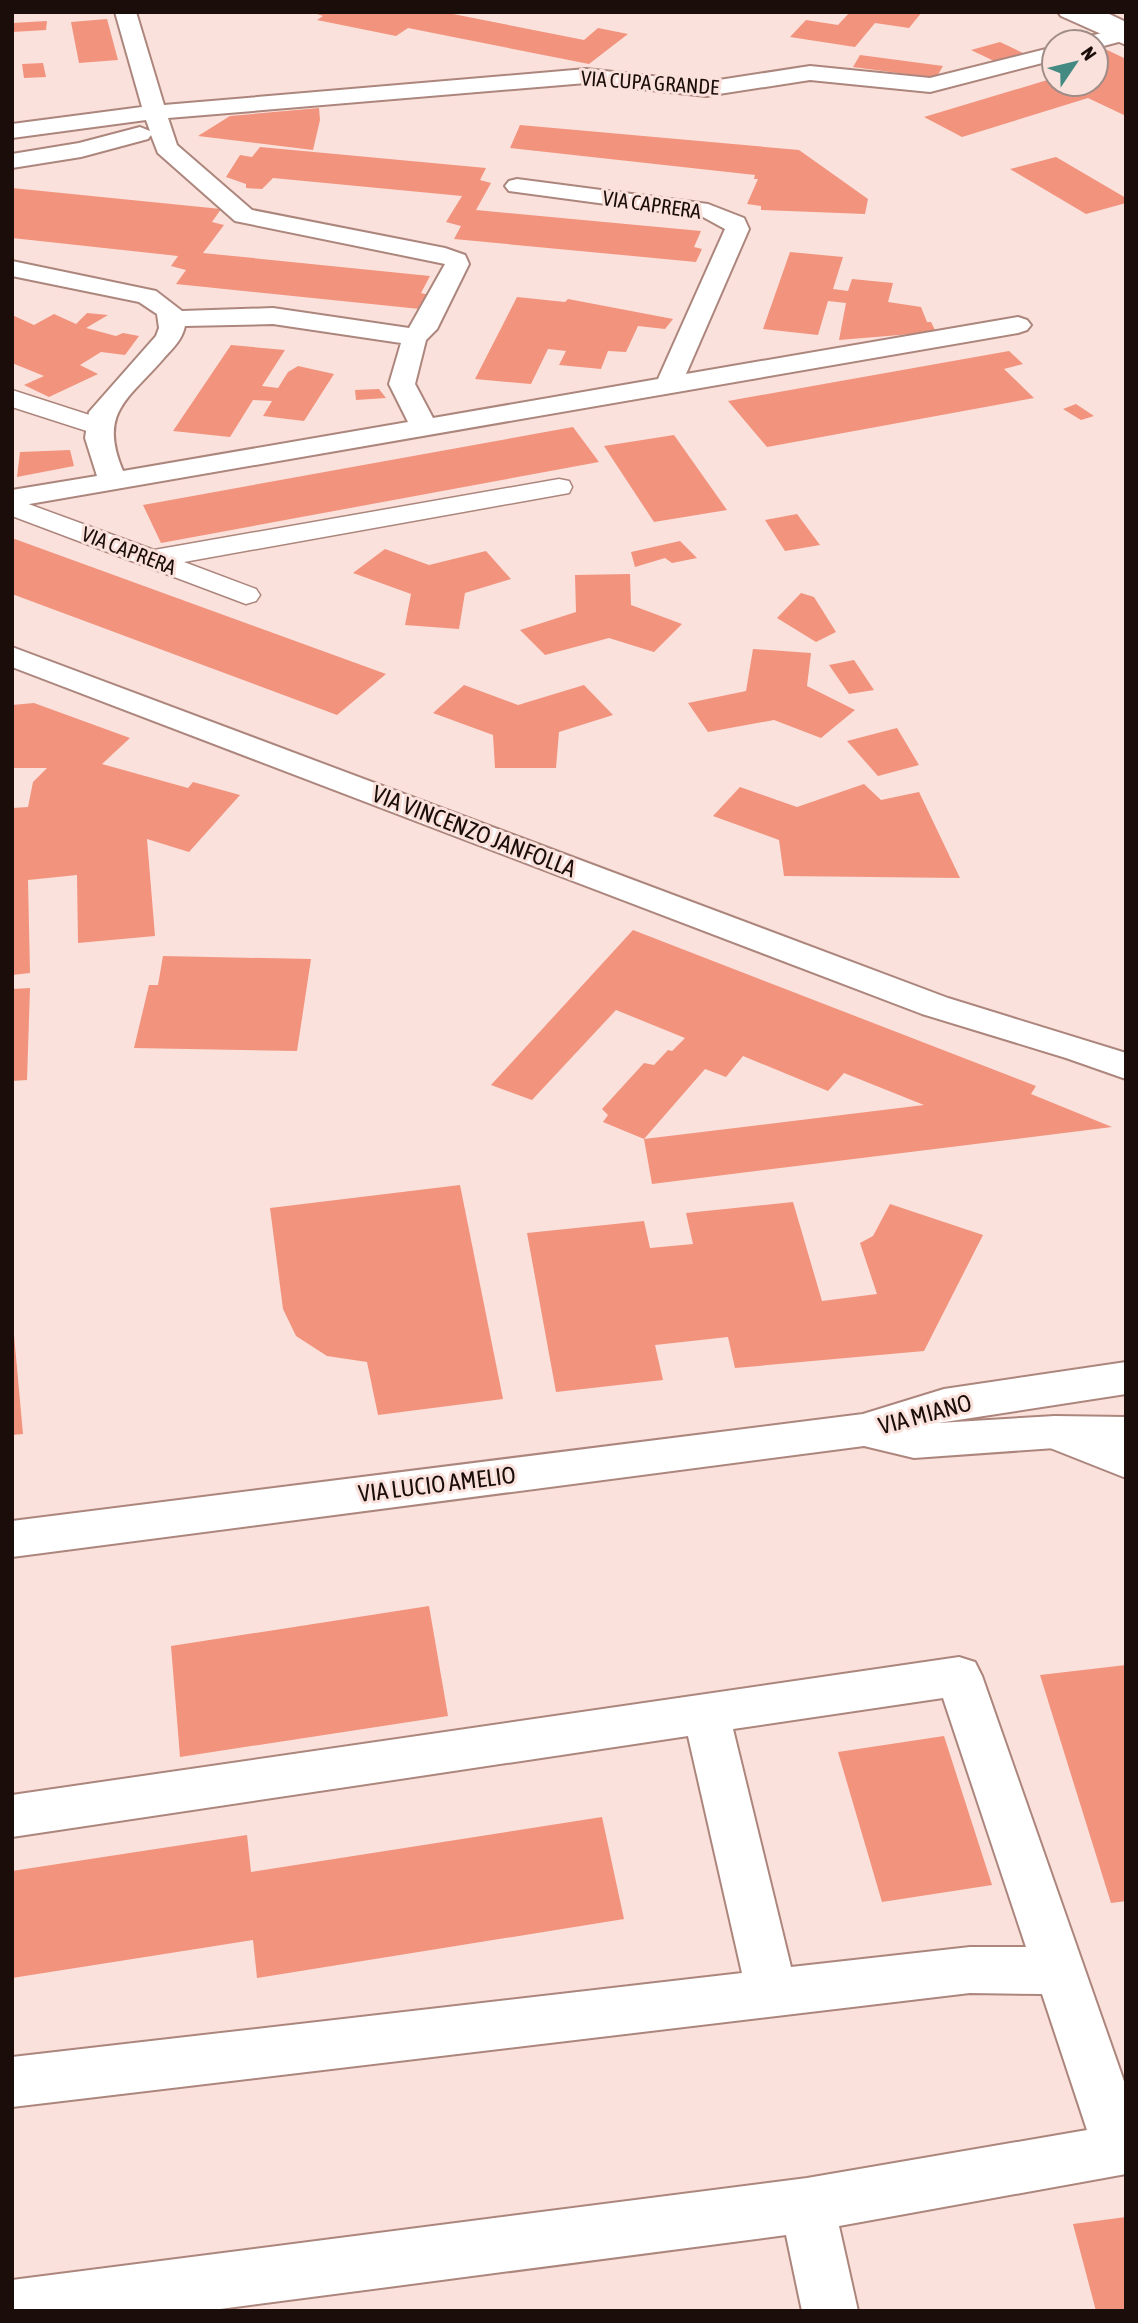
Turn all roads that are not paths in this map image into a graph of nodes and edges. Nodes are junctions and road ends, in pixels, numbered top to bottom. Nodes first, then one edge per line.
1 (125, 12) edge
2 (1068, 12) edge
3 (1088, 12) edge
4 (1123, 35) edge
5 (1040, 57) edge
6 (159, 119) junction
7 (12, 131) edge
8 (12, 161) edge
9 (517, 186) dead end
10 (12, 268) edge
11 (172, 319) junction
12 (1018, 325) dead end
13 (412, 338) junction
14 (669, 384) junction
15 (12, 398) edge
16 (96, 426) junction
17 (425, 428) junction
18 (113, 481) junction
19 (559, 487) dead end
20 (12, 499) edge
21 (12, 506) edge
22 (153, 559) junction
23 (246, 595) dead end
24 (12, 656) edge
25 (935, 1006) junction
26 (1126, 1067) edge
27 (1126, 1095) edge
28 (1126, 1378) edge
29 (863, 1430) junction
30 (1055, 1432) junction
31 (1126, 1433) edge
32 (1126, 1461) edge
33 (12, 1539) edge
34 (706, 1713) junction
35 (12, 1816) edge
36 (1060, 1971) junction
37 (772, 1993) junction
38 (12, 2082) edge
39 (807, 2205) junction
40 (12, 2308) edge
41 (830, 2311) edge

1 - 6 main road
2 - 4 main road
3 - 4 main road
5 - 6 main road, VIA CUPA GRANDE
6 - 7 main road
6 - 8 main road
6 - 13 main road
9 - 14 main road, VIA CAPRERA
10 - 11 main road
11 - 13 main road
11 - 16 main road
12 - 14 main road, VIA CAPRERA
13 - 17 main road
14 - 17 main road, VIA CAPRERA
15 - 16 lane
16 - 18 main road
17 - 18 main road, VIA CAPRERA
18 - 20 main road, VIA CAPRERA
19 - 22 lane
21 - 22 lane, VIA CAPRERA
22 - 23 lane, VIA CAPRERA
24 - 25 main road, VIA VINCENZO JANFOLLA
25 - 26 main road, VIA VINCENZO JANFOLLA
25 - 27 main road, VIA VINCENZO JANFOLLA
28 - 29 main road, VIA MIANO
29 - 30 main road, VIA MIANO
29 - 33 main road, VIA LUCIO AMELIO
30 - 31 main road, VIA MIANO
30 - 32 main road
34 - 35 main road
34 - 36 main road
34 - 37 main road
36 - 37 main road
36 - 39 main road
37 - 38 main road
39 - 40 main road
39 - 41 main road

